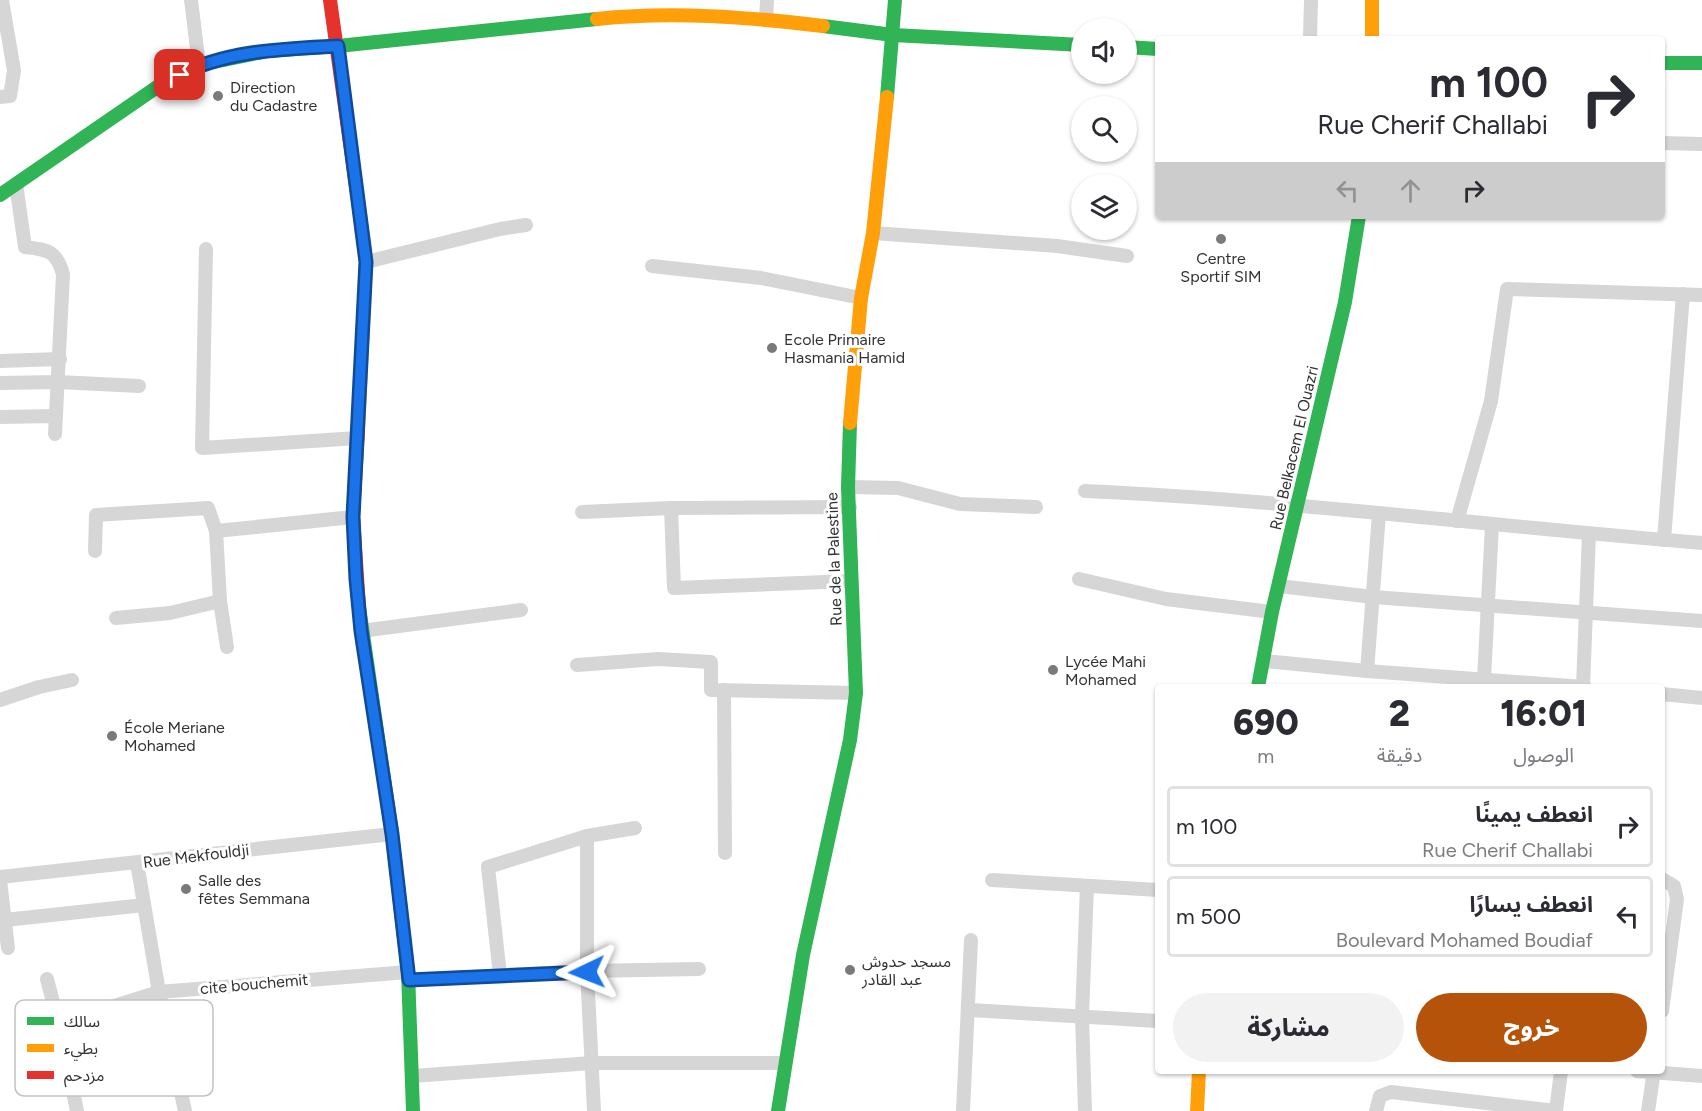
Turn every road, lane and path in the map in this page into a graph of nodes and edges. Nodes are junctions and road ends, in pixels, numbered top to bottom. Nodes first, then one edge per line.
1 (2, 0) edge
2 (191, 0) edge
3 (330, 0) edge
4 (767, 0) edge
5 (895, 0) edge
6 (1311, 0) edge
7 (1372, 0) edge
8 (766, 19) junction
9 (893, 35) junction
10 (1310, 36) edge
11 (1372, 36) edge
12 (1071, 44) edge
13 (338, 46) junction
14 (1137, 48) edge
15 (1155, 49) edge
16 (1665, 63) edge
17 (1702, 63) edge
18 (199, 65) junction
19 (0, 97) edge
20 (1665, 144) edge
21 (1702, 144) edge
22 (16, 184) junction
23 (0, 195) edge
24 (1359, 219) edge
25 (526, 225) dead end
26 (873, 233) junction
27 (206, 249) dead end
28 (1127, 256) dead end
29 (366, 262) junction
30 (652, 266) dead end
31 (1683, 294) junction
32 (1702, 295) edge
33 (861, 298) junction
34 (60, 359) junction
35 (0, 360) edge
36 (58, 382) junction
37 (0, 383) edge
38 (139, 386) dead end
39 (56, 416) junction
40 (0, 417) edge
41 (55, 434) dead end
42 (358, 438) junction
43 (848, 487) junction
44 (1084, 491) dead end
45 (1297, 505) junction
46 (850, 507) junction
47 (1036, 507) dead end
48 (671, 508) junction
49 (582, 512) dead end
50 (1379, 514) junction
51 (353, 517) junction
52 (1457, 521) junction
53 (1492, 525) junction
54 (216, 531) junction
55 (1589, 534) junction
56 (1664, 540) junction
57 (1702, 543) edge
58 (95, 550) dead end
59 (1079, 579) dead end
60 (851, 581) junction
61 (1279, 586) junction
62 (1373, 597) junction
63 (220, 601) junction
64 (1488, 606) junction
65 (521, 610) dead end
66 (1586, 611) junction
67 (1272, 612) junction
68 (116, 618) dead end
69 (1702, 621) edge
70 (361, 631) junction
71 (226, 647) dead end
72 (1264, 661) junction
73 (577, 665) dead end
74 (1367, 671) junction
75 (1484, 679) junction
76 (72, 680) dead end
77 (1259, 684) edge
78 (1546, 684) edge
79 (1584, 684) edge
80 (724, 690) junction
81 (856, 693) junction
82 (1665, 694) edge
83 (1702, 698) edge
84 (0, 700) edge
85 (635, 828) dead end
86 (392, 834) junction
87 (587, 836) junction
88 (725, 853) dead end
89 (137, 863) junction
90 (0, 878) edge
91 (992, 880) dead end
92 (1665, 881) edge
93 (1087, 886) junction
94 (1155, 890) edge
95 (144, 905) junction
96 (4, 920) junction
97 (971, 940) dead end
98 (8, 948) dead end
99 (699, 969) dead end
100 (587, 972) junction
101 (500, 975) junction
102 (408, 976) junction
103 (48, 979) dead end
104 (1665, 989) edge
105 (159, 992) junction
106 (53, 1000) edge
107 (134, 1000) edge
108 (161, 1000) edge
109 (969, 1010) junction
110 (1082, 1016) junction
111 (1155, 1021) edge
112 (592, 1063) junction
113 (784, 1063) junction
114 (1665, 1073) edge
115 (1199, 1074) edge
116 (1561, 1074) edge
117 (1654, 1074) edge
118 (412, 1076) junction
119 (1702, 1076) edge
120 (74, 1096) edge
121 (182, 1096) edge
122 (77, 1111) edge
123 (185, 1111) edge
124 (413, 1111) edge
125 (594, 1111) edge
126 (778, 1111) edge
127 (963, 1111) edge
128 (1085, 1111) edge
129 (1197, 1111) edge
130 (1376, 1111) edge
131 (1557, 1111) edge
132 (1648, 1111) edge

1 - 19 street
2 - 18 street
3 - 13 street
4 - 8 street
5 - 9 street, Rue de la Palestine
6 - 10 street
7 - 11 street
8 - 9 street
8 - 13 street
9 - 12 street
9 - 26 street, Rue de la Palestine
13 - 18 street
13 - 29 street
14 - 15 street
16 - 17 street
18 - 22 street
20 - 21 street
22 - 23 street
22 - 34 street
24 - 45 street, Rue Belkacem El Ouazri
25 - 29 street
26 - 28 street
26 - 33 street, Rue de la Palestine
27 - 42 street
29 - 42 street
30 - 33 street
31 - 32 street
31 - 52 street
31 - 56 street
33 - 43 street, Rue de la Palestine
34 - 35 street
34 - 36 street
36 - 37 street
36 - 38 street
36 - 39 street
39 - 40 street
39 - 41 street
42 - 51 street
43 - 46 street, Rue de la Palestine
43 - 47 street
44 - 45 street
45 - 50 street
45 - 61 street, Rue Belkacem El Ouazri
46 - 48 street
46 - 60 street, Rue de la Palestine
48 - 49 street
48 - 60 street
50 - 52 street
50 - 62 street
51 - 54 street
51 - 70 street
52 - 53 street
53 - 55 street
53 - 64 street
54 - 58 street
54 - 63 street
55 - 56 street
55 - 66 street
56 - 57 street
59 - 67 street
60 - 81 street, Rue de la Palestine
61 - 62 street
61 - 67 street, Rue Belkacem El Ouazri
62 - 64 street
62 - 74 street
63 - 68 street
63 - 71 street
64 - 66 street
64 - 75 street
65 - 70 street
66 - 69 street
66 - 79 street
67 - 72 street, Rue Belkacem El Ouazri
70 - 86 street
72 - 74 street
72 - 77 street, Rue Belkacem El Ouazri
73 - 80 street
74 - 75 street
75 - 78 street
76 - 84 street
80 - 81 street
80 - 88 street
81 - 113 street, Rue de la Palestine
82 - 83 street
85 - 87 street
86 - 89 street, Rue Mekfouldji
86 - 102 street
87 - 100 street
87 - 101 street
89 - 90 street, Rue Mekfouldji
89 - 95 street
90 - 96 street
91 - 93 street
92 - 104 street
93 - 94 street
93 - 110 street
95 - 96 street
95 - 105 street
96 - 98 street
97 - 109 street
99 - 100 street, cite bouchemit
100 - 101 street, cite bouchemit
100 - 112 street
101 - 102 street, cite bouchemit
102 - 105 street, cite bouchemit
102 - 118 street
103 - 106 street
105 - 107 street, cite bouchemit
105 - 108 street
109 - 110 street
109 - 127 street
110 - 111 street
110 - 128 street
112 - 113 street
112 - 118 street
112 - 125 street
113 - 126 street, Rue de la Palestine
114 - 119 street
115 - 129 street
116 - 131 street
117 - 132 street
118 - 124 street
120 - 122 street
121 - 123 street
130 - 131 street

